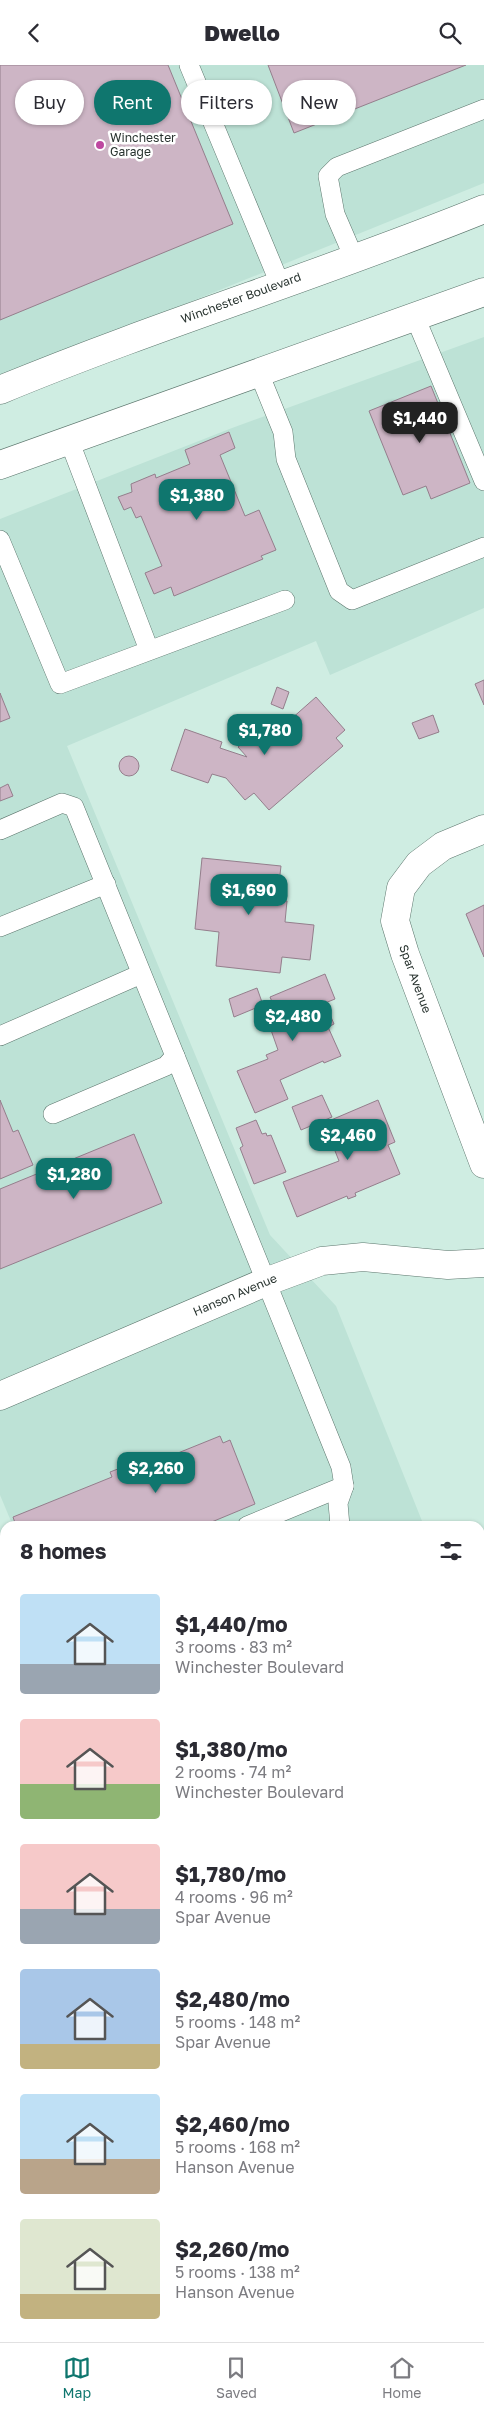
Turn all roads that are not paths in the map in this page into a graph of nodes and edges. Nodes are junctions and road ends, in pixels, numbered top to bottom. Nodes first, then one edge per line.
1 (189, 65) edge
2 (484, 109) edge
3 (484, 209) edge
4 (354, 258) junction
5 (280, 284) junction
6 (483, 295) edge
7 (415, 317) junction
8 (259, 373) junction
9 (0, 390) edge
10 (69, 440) junction
11 (0, 465) edge
12 (484, 481) edge
13 (0, 539) edge
14 (484, 547) edge
15 (285, 599) dead end
16 (149, 650) junction
17 (484, 829) edge
18 (0, 830) edge
19 (106, 884) junction
20 (0, 927) edge
21 (142, 974) junction
22 (0, 1036) edge
23 (176, 1056) junction
24 (53, 1114) dead end
25 (484, 1164) edge
26 (484, 1263) edge
27 (268, 1281) junction
28 (0, 1396) edge
29 (344, 1486) junction
30 (258, 1521) edge
31 (340, 1521) edge

1 - 5 lane
2 - 4 lane
3 - 4 main road, Winchester Boulevard
4 - 5 main road, Winchester Boulevard
5 - 9 main road, Winchester Boulevard
6 - 7 main road
7 - 8 main road
7 - 12 lane
8 - 10 main road
8 - 14 lane
10 - 11 main road
10 - 16 lane
13 - 16 lane
15 - 16 lane
17 - 25 main road, Spar Avenue
18 - 19 lane
19 - 20 lane
19 - 21 lane
21 - 22 lane
21 - 23 lane
23 - 24 lane
23 - 27 lane
26 - 27 main road, Hanson Avenue
27 - 28 main road, Hanson Avenue
27 - 29 lane
29 - 30 lane
29 - 31 lane

